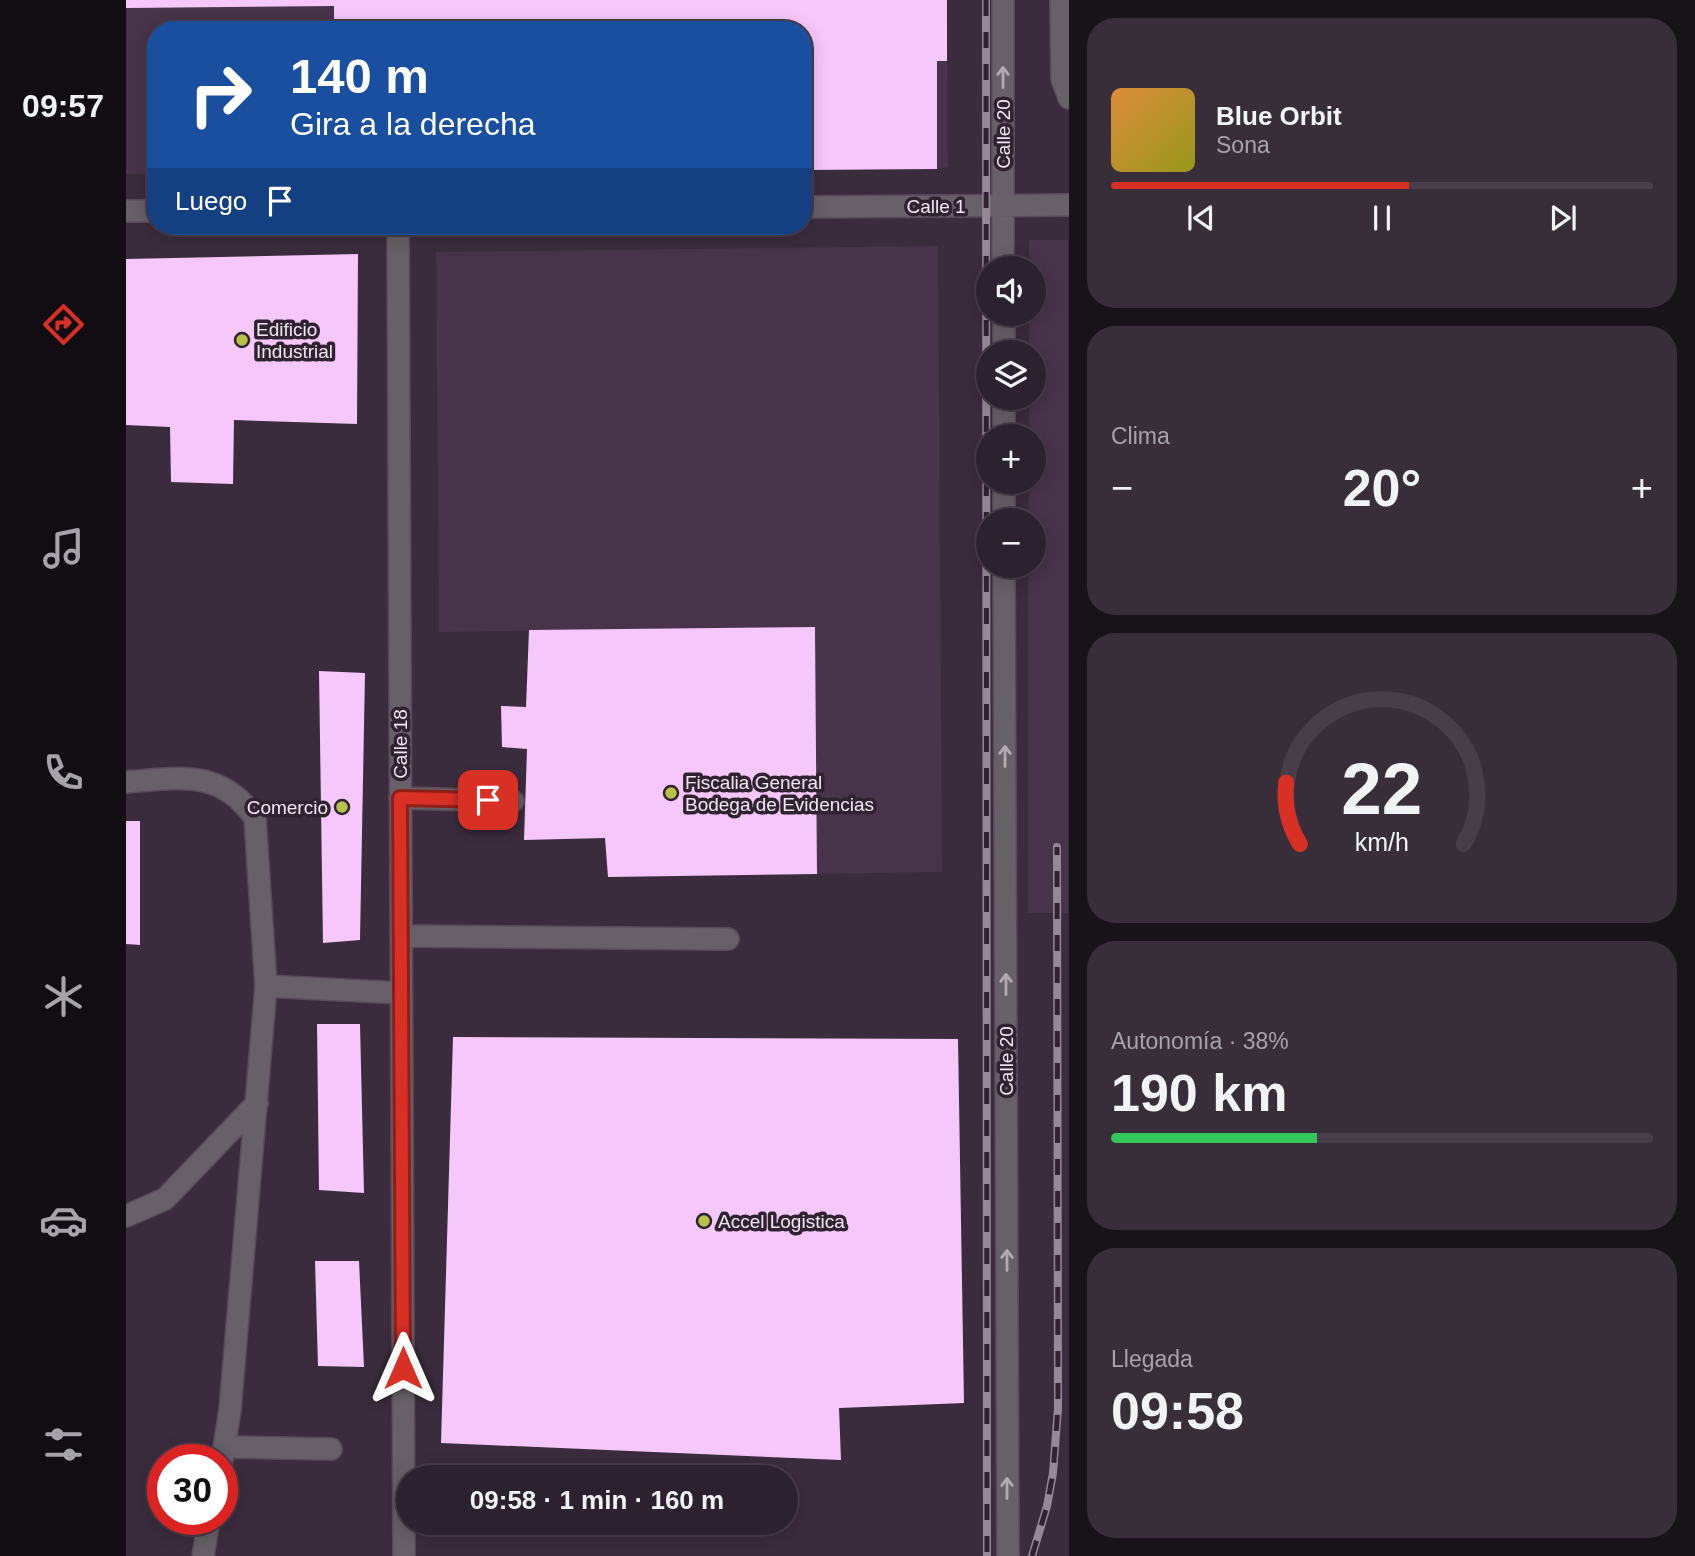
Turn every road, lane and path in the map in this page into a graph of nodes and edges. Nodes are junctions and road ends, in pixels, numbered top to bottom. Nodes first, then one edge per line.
1 (1003, 0) edge
2 (1061, 0) edge
3 (1069, 98) edge
4 (1069, 205) edge
5 (1003, 206) junction
6 (812, 207) edge
7 (126, 211) edge
8 (147, 211) edge
9 (398, 235) edge
10 (1003, 256) edge
11 (1004, 578) edge
12 (126, 782) edge
13 (400, 798) junction
14 (513, 801) dead end
15 (401, 936) junction
16 (728, 939) dead end
17 (267, 986) junction
18 (401, 993) junction
19 (257, 1103) junction
20 (126, 1216) edge
21 (225, 1444) edge
22 (331, 1449) dead end
23 (238, 1452) edge
24 (206, 1535) edge
25 (203, 1556) edge
26 (404, 1556) edge
27 (1008, 1556) edge

5 -> 1 street, Calle 20
2 - 3 street
4 - 5 street, Calle 1
5 - 6 street, Calle 1
5 - 10 street, Calle 20
7 - 8 street
9 - 13 street, Calle 18
27 -> 11 street, Calle 20
12 - 17 street
13 - 14 street
13 - 15 street, Calle 18
15 - 16 street
15 - 18 street, Calle 18
17 - 18 street
17 - 19 street
18 - 26 street, Calle 18
19 - 20 street
19 - 21 street
22 - 23 street
24 - 25 street

